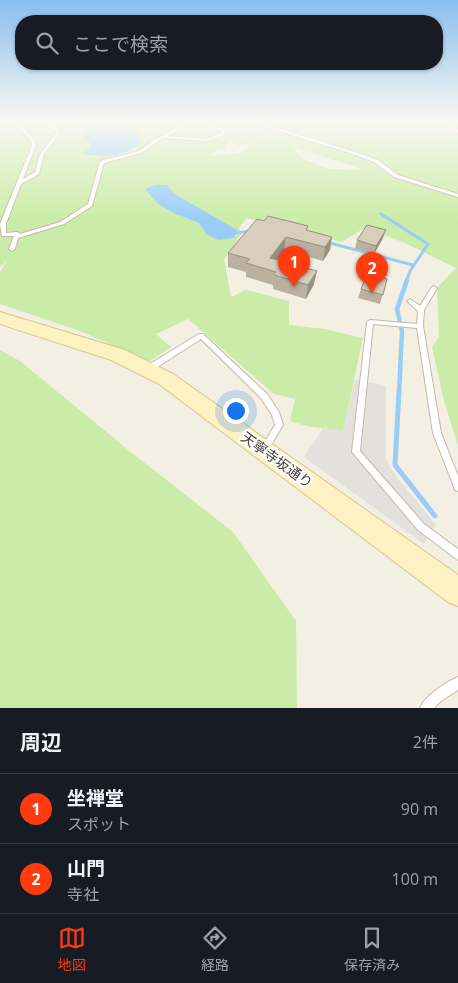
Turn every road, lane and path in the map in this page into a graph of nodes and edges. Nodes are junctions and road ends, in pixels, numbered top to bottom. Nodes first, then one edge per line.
1 (30, 154) edge
2 (42, 154) edge
3 (132, 154) edge
4 (357, 154) edge
5 (19, 183) junction
6 (458, 196) edge
7 (1, 227) edge
8 (16, 237) junction
9 (12, 249) dead end
10 (434, 288) dead end
11 (410, 301) dead end
12 (421, 310) junction
13 (0, 318) edge
14 (420, 326) junction
15 (147, 369) junction
16 (263, 450) junction
17 (458, 486) edge
18 (458, 555) edge
19 (458, 592) edge
20 (458, 683) edge
21 (426, 708) edge

1 - 5 lane
2 - 5 lane
3 - 8 lane
4 - 6 lane
5 - 7 lane
7 - 8 lane
8 - 9 lane
10 - 12 lane
11 - 12 lane
12 - 14 lane
13 - 15 street, 天寧寺坂通り
14 - 17 lane
14 - 18 lane
15 - 16 street, 天寧寺坂通り
15 - 16 lane
16 - 19 street, 天寧寺坂通り
20 - 21 lane

